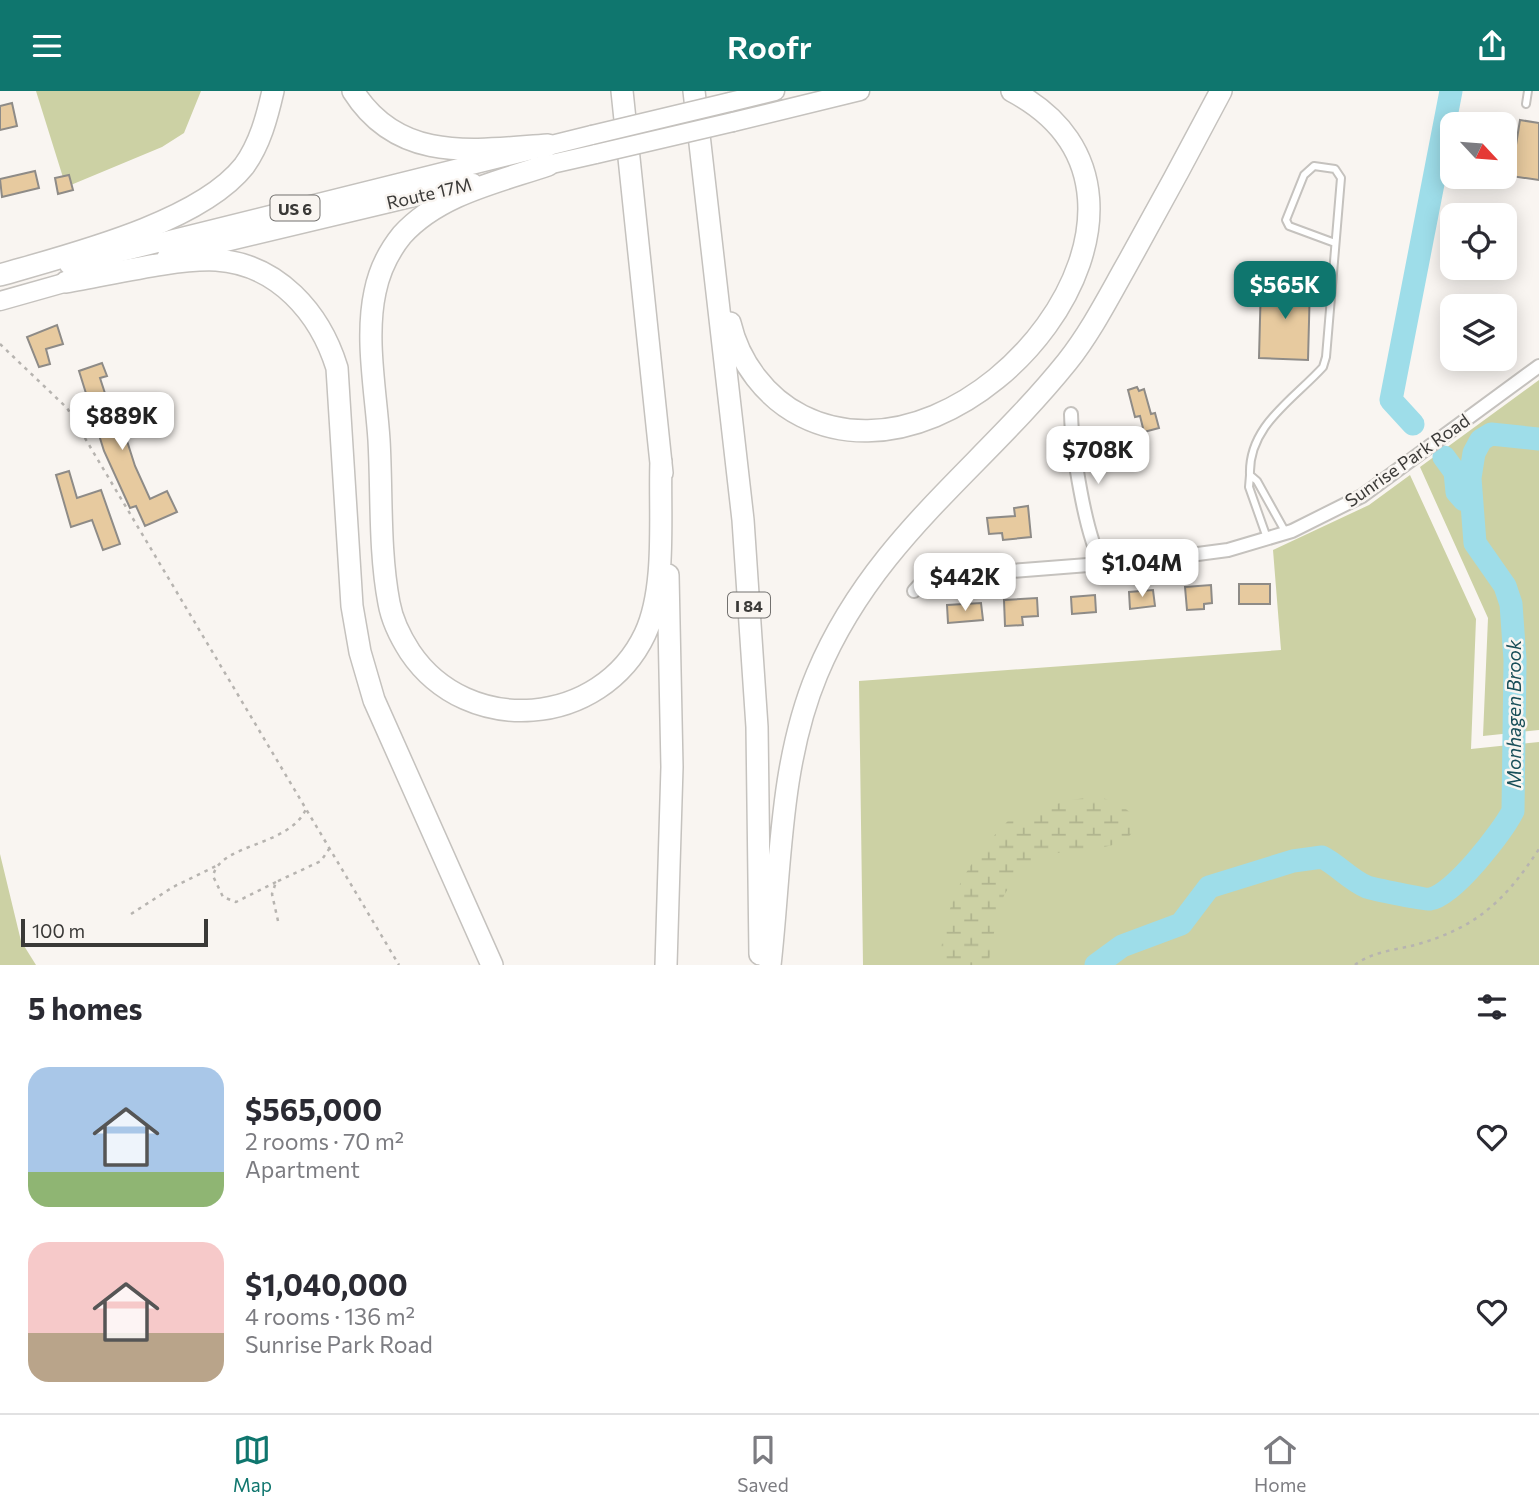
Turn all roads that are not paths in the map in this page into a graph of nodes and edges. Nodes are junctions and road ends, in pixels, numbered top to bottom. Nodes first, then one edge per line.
1 (273, 91) edge
2 (353, 91) edge
3 (622, 91) edge
4 (694, 91) edge
5 (775, 91) edge
6 (860, 91) edge
7 (1012, 91) edge
8 (1221, 91) edge
9 (1528, 91) edge
10 (1526, 104) dead end
11 (548, 155) junction
12 (1335, 243) junction
13 (712, 246) junction
14 (0, 275) edge
15 (66, 282) junction
16 (0, 285) edge
17 (0, 301) edge
18 (1539, 366) edge
19 (1071, 414) dead end
20 (661, 461) junction
21 (1250, 475) junction
22 (1286, 533) junction
23 (1267, 540) junction
24 (1102, 563) junction
25 (914, 591) dead end
26 (492, 965) edge
27 (666, 965) edge
28 (760, 965) edge
29 (771, 965) edge

1 - 14 highway
2 - 11 highway
3 - 20 highway
4 - 13 highway, I 84
5 - 11 main road, Route 17M / US 6, bridge
6 - 11 main road, Route 17M / US 6, bridge
7 - 13 highway
8 - 29 highway
9 - 10 lane
11 - 15 main road, Route 17M / US 6
11 - 16 main road, Route 17M / US 6
11 - 20 highway
12 - 12 lane
12 - 21 lane
13 - 28 highway, I 84
15 - 17 main road, Route 17M / US 6
15 - 26 highway
18 - 22 street, Sunrise Park Road
19 - 24 street
20 - 27 highway
21 - 22 lane
21 - 23 lane
22 - 23 street, Sunrise Park Road
23 - 24 street, Sunrise Park Road
24 - 25 street, Sunrise Park Road

